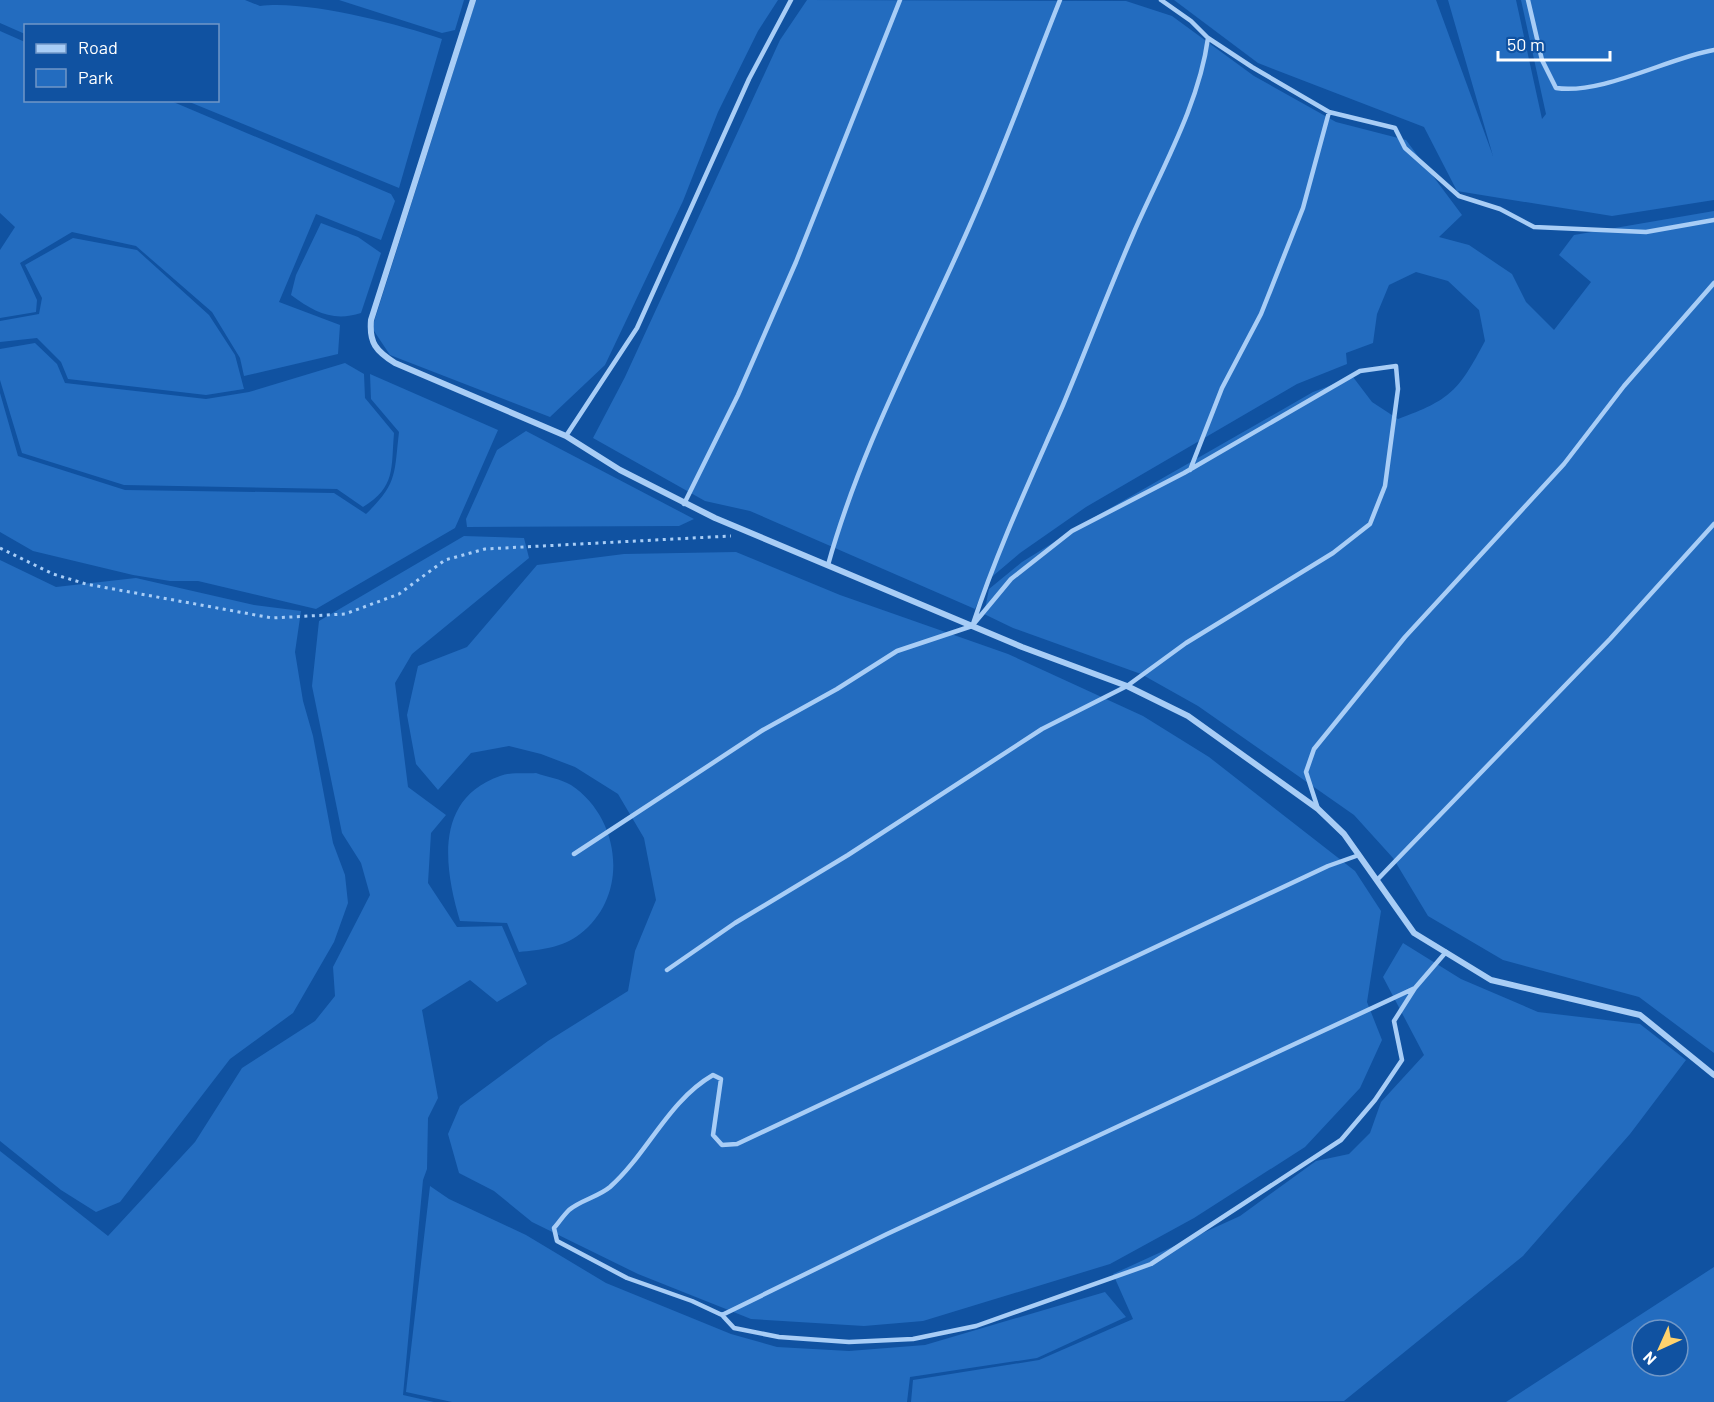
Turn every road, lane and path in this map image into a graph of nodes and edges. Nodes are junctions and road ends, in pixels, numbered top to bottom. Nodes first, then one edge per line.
1 (473, 0) edge
2 (791, 0) edge
3 (900, 0) edge
4 (1060, 0) edge
5 (1161, 0) edge
6 (1528, 0) edge
7 (1208, 38) junction
8 (1714, 50) edge
9 (1329, 111) junction
10 (1714, 220) edge
11 (1714, 283) edge
12 (566, 436) junction
13 (1190, 470) junction
14 (684, 504) junction
15 (1714, 524) edge
16 (733, 536) dead end
17 (0, 548) edge
18 (828, 565) junction
19 (972, 626) junction
20 (1126, 686) junction
21 (1318, 809) junction
22 (574, 854) dead end
23 (1360, 855) junction
24 (1378, 879) junction
25 (1446, 952) junction
26 (667, 970) dead end
27 (1415, 988) junction
28 (1714, 1075) edge
29 (722, 1315) junction

1 - 12 street
2 - 12 lane
3 - 14 lane
4 - 18 lane
5 - 7 lane
6 - 8 lane
7 - 9 lane
7 - 19 lane
9 - 10 lane
9 - 13 lane
11 - 21 lane
12 - 14 street
13 - 19 lane
13 - 20 lane
14 - 18 street
15 - 24 lane
16 - 17 path
18 - 19 street
19 - 20 street
19 - 22 lane
20 - 21 street
20 - 26 lane
21 - 23 street
23 - 24 street
23 - 29 lane
24 - 25 street
25 - 27 lane
25 - 28 street
27 - 29 lane
27 - 29 lane

